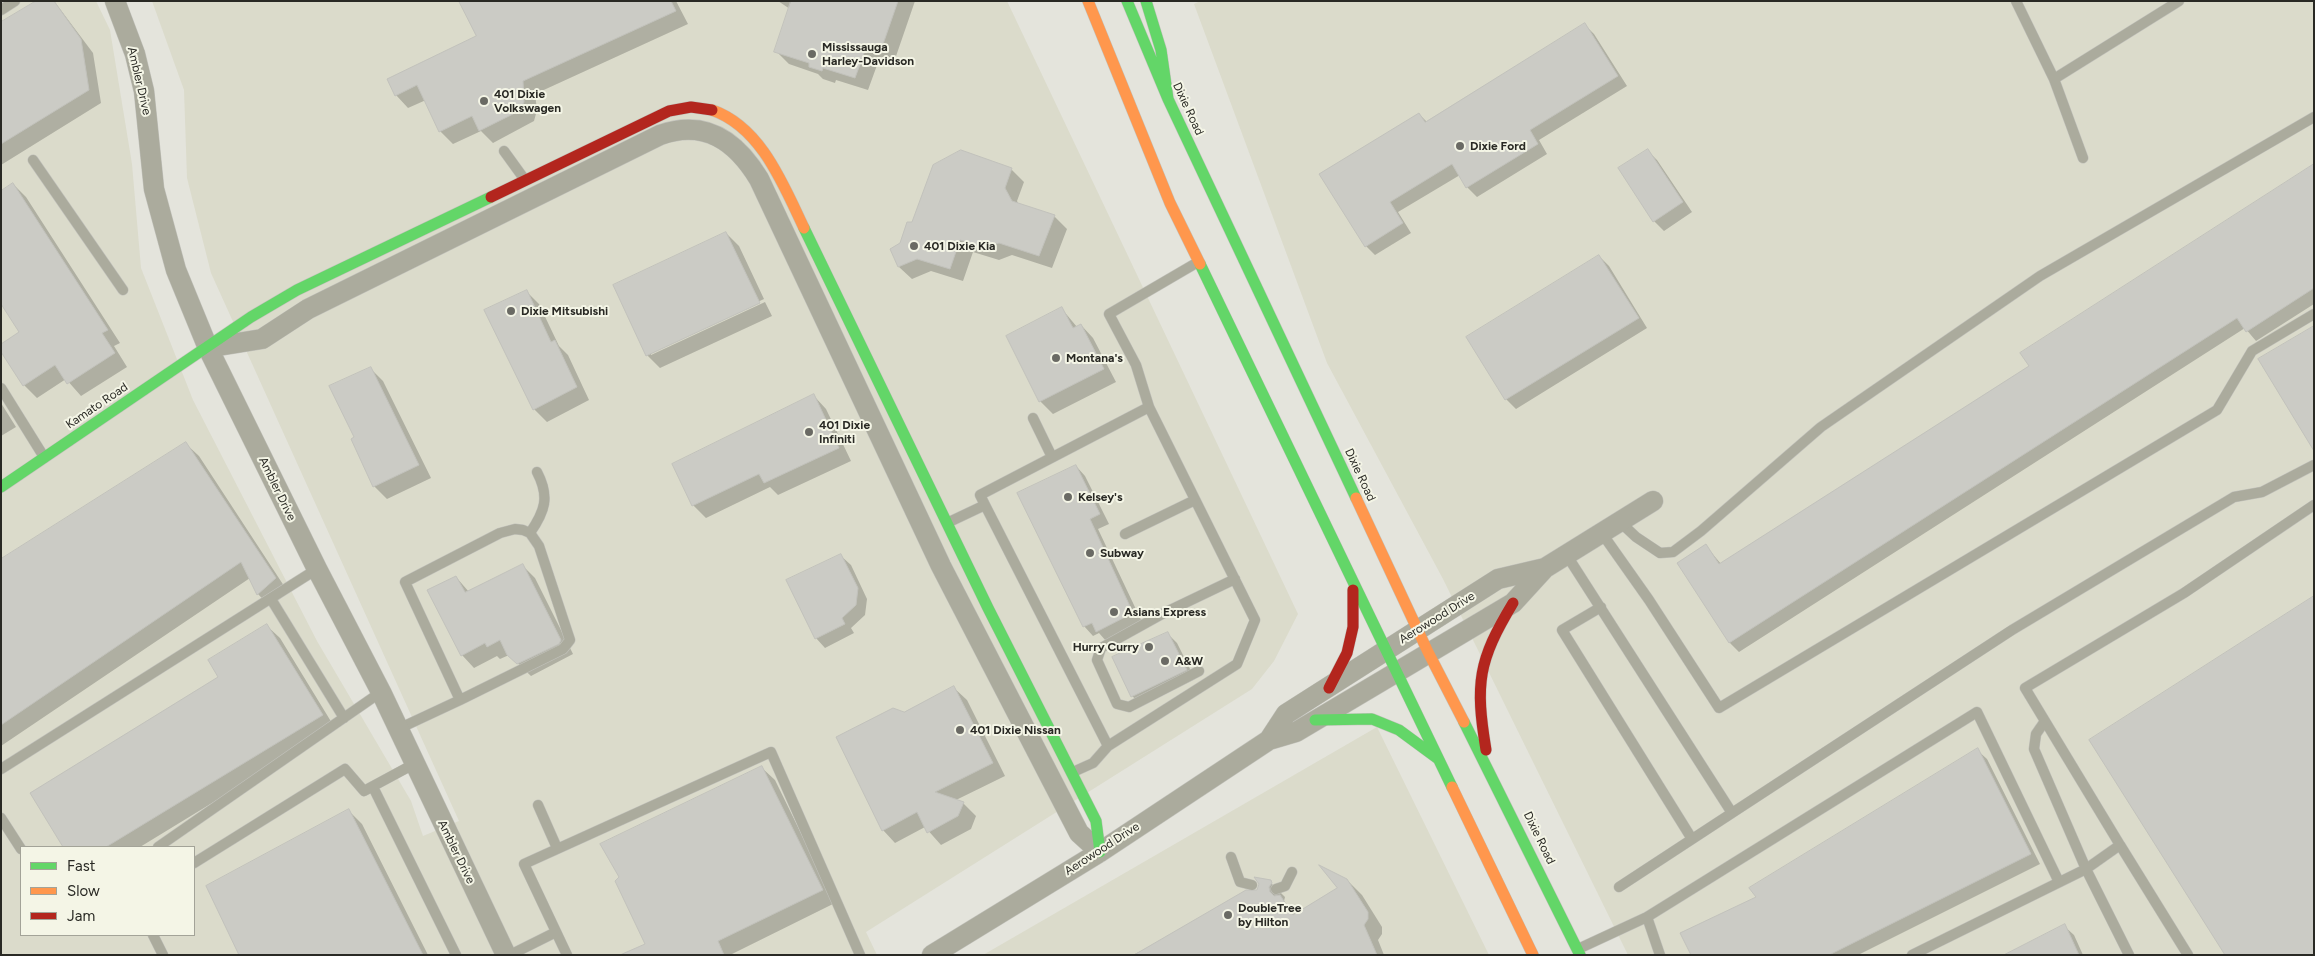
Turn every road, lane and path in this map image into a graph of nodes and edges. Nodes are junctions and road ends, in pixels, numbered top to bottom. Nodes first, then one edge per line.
1 (15, 1) edge
2 (115, 1) edge
3 (1088, 1) edge
4 (1127, 1) edge
5 (1146, 1) edge
6 (2016, 1) edge
7 (2179, 1) edge
8 (1, 10) edge
9 (2054, 79) junction
10 (1168, 99) junction
11 (2314, 117) edge
12 (504, 150) dead end
13 (2083, 158) dead end
14 (34, 160) dead end
15 (783, 184) junction
16 (531, 189) junction
17 (765, 192) junction
18 (1199, 262) junction
19 (123, 290) dead end
20 (2314, 314) edge
21 (208, 348) junction
22 (867, 357) junction
23 (846, 365) junction
24 (1, 388) edge
25 (1149, 407) junction
26 (1033, 418) dead end
27 (1052, 457) junction
28 (45, 458) junction
29 (2314, 465) edge
30 (537, 472) dead end
31 (1, 487) edge
32 (1195, 500) junction
33 (1653, 501) dead end
34 (985, 505) junction
35 (2314, 505) edge
36 (1618, 521) junction
37 (937, 529) junction
38 (1601, 532) junction
39 (530, 534) junction
40 (1125, 534) dead end
41 (1566, 554) junction
42 (1545, 568) junction
43 (317, 569) junction
44 (1352, 578) junction
45 (1235, 579) junction
46 (271, 599) junction
47 (1513, 602) junction
48 (1601, 607) junction
49 (1418, 630) junction
50 (1385, 650) junction
51 (1428, 652) junction
52 (1199, 671) dead end
53 (1396, 672) junction
54 (1329, 688) junction
55 (381, 692) junction
56 (460, 700) junction
57 (344, 718) junction
58 (1315, 720) junction
59 (2045, 720) junction
60 (398, 729) junction
61 (1269, 740) junction
62 (1108, 746) junction
63 (1440, 760) junction
64 (414, 764) junction
65 (1, 769) edge
66 (1490, 769) junction
67 (1071, 773) junction
68 (1052, 784) junction
69 (374, 786) junction
70 (538, 806) dead end
71 (1732, 813) junction
72 (1, 818) edge
73 (1692, 839) junction
74 (2120, 845) junction
75 (159, 846) edge
76 (20, 847) edge
77 (557, 848) junction
78 (1100, 852) junction
79 (1232, 857) dead end
80 (195, 862) edge
81 (2086, 869) junction
82 (1292, 872) dead end
83 (2060, 882) junction
84 (1252, 885) dead end
85 (1620, 887) dead end
86 (1276, 889) dead end
87 (1647, 917) junction
88 (556, 932) junction
89 (154, 936) edge
90 (1579, 952) edge
91 (163, 955) edge
92 (456, 955) edge
93 (508, 955) edge
94 (567, 955) edge
95 (860, 955) edge
96 (932, 955) edge
97 (1532, 955) edge
98 (1660, 955) edge
99 (1912, 955) edge
100 (2129, 955) edge
101 (2188, 955) edge

1 - 8 lane
2 - 21 street, Ambler Drive
3 - 18 main road
4 - 10 main road, Dixie Road
5 - 10 main road
6 - 9 lane
7 - 9 lane
9 - 13 lane
10 - 49 main road, Dixie Road
11 - 36 lane
12 - 16 lane
14 - 19 lane
15 - 16 main road
15 - 17 lane
15 - 22 main road
16 - 17 street
16 - 21 street
17 - 23 street
18 - 25 lane
18 - 44 main road
20 - 38 lane
21 - 28 main road, Kamato Road
21 - 43 street, Ambler Drive
22 - 23 lane
22 - 37 main road
23 - 37 street
24 - 28 lane
25 - 27 lane
25 - 32 lane
26 - 27 lane
27 - 34 lane
28 - 31 main road, Kamato Road
29 - 71 lane
30 - 39 lane
32 - 40 lane
32 - 45 lane
33 - 36 street, Aerowood Drive
34 - 37 lane
34 - 62 lane
35 - 59 lane
36 - 38 street, Aerowood Drive
37 - 67 main road
37 - 68 street
38 - 41 street, Aerowood Drive
39 - 56 lane
39 - 56 lane
41 - 42 street, Aerowood Drive
41 - 48 lane
42 - 47 street, Aerowood Drive
42 - 49 street, Aerowood Drive
43 - 46 lane
43 - 55 street, Ambler Drive
44 - 50 main road
44 - 54 main road
45 - 52 lane
45 - 62 lane
46 - 57 lane
46 - 65 lane
47 - 51 street, Aerowood Drive
47 - 66 main road
48 - 71 lane
48 - 73 lane
49 - 50 street, Aerowood Drive
49 - 51 main road, Dixie Road
50 - 53 main road
50 - 54 street, Aerowood Drive
51 - 53 street, Aerowood Drive
51 - 66 main road, Dixie Road
53 - 58 street, Aerowood Drive
53 - 63 main road
54 - 61 street, Aerowood Drive
55 - 57 lane
55 - 60 street, Ambler Drive
56 - 60 lane
57 - 75 lane
58 - 61 street, Aerowood Drive
58 - 63 main road
59 - 74 lane
59 - 81 lane
60 - 64 street, Ambler Drive
61 - 78 street, Aerowood Drive
62 - 67 lane
63 - 97 main road
64 - 69 lane
64 - 93 street, Ambler Drive
66 - 90 main road, Dixie Road
67 - 68 lane
67 - 78 main road
68 - 78 street
69 - 80 lane
69 - 92 lane
70 - 77 lane
71 - 73 lane
72 - 76 lane
73 - 85 lane
74 - 81 lane
74 - 101 lane
77 - 88 lane
77 - 95 lane
78 - 96 street, Aerowood Drive
79 - 84 lane
81 - 83 lane
81 - 100 lane
82 - 86 lane
83 - 87 lane
83 - 99 lane
87 - 90 lane
87 - 98 lane
88 - 93 lane
88 - 94 lane
89 - 91 lane

